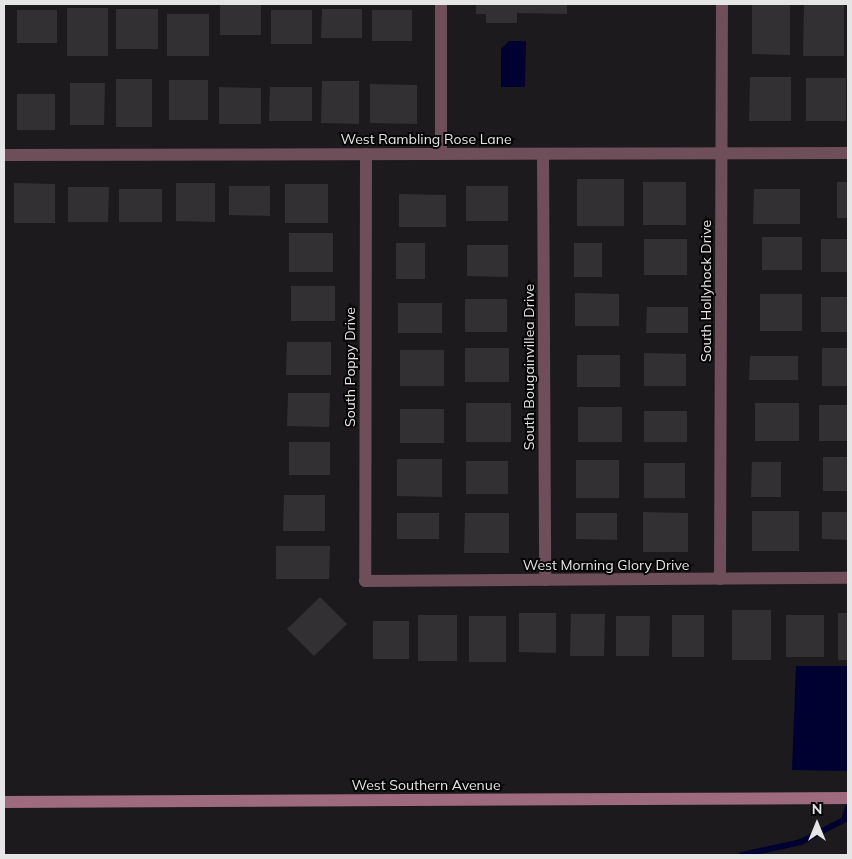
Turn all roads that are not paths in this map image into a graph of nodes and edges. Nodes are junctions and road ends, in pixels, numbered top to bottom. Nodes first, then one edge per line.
1 (441, 4) edge
2 (722, 4) edge
3 (848, 153) edge
4 (366, 154) junction
5 (441, 154) junction
6 (543, 154) junction
7 (721, 154) junction
8 (4, 155) edge
9 (848, 578) edge
10 (720, 579) junction
11 (545, 580) junction
12 (365, 581) joint
13 (848, 798) edge
14 (4, 802) edge

1 - 5 street
2 - 7 street, South Hollyhock Drive
3 - 7 street, West Rambling Rose Lane
4 - 5 street, West Rambling Rose Lane
4 - 8 street, West Rambling Rose Lane
4 - 12 street, South Poppy Drive
5 - 6 street, West Rambling Rose Lane
6 - 7 street, West Rambling Rose Lane
6 - 11 street, South Bougainvillea Drive
7 - 10 street, South Hollyhock Drive
9 - 10 street, West Morning Glory Drive
10 - 11 street, West Morning Glory Drive
11 - 12 street, West Morning Glory Drive
13 - 14 main road, West Southern Avenue

